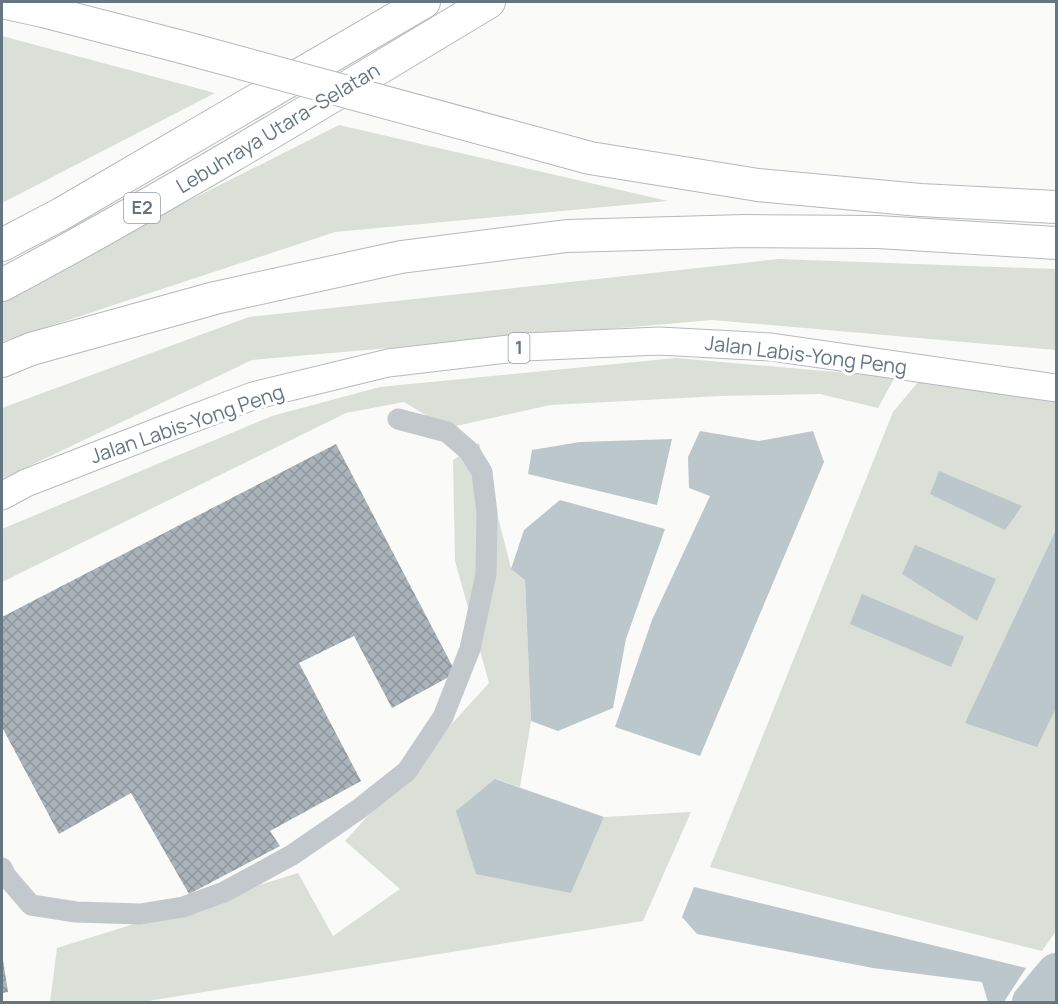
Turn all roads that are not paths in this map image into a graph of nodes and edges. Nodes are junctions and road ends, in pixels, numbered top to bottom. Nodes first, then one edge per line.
1 (2, 2) edge
2 (424, 2) edge
3 (489, 2) edge
4 (1056, 207) edge
5 (1056, 243) edge
6 (2, 245) edge
7 (2, 285) edge
8 (2, 361) edge
9 (1056, 388) edge
10 (398, 419) dead end
11 (2, 496) edge
12 (2, 868) edge

1 - 4 highway, bridge
2 - 6 highway, Lebuhraya Utara–Selatan / E2
3 - 7 highway, Lebuhraya Utara–Selatan / E2
5 - 8 highway
9 - 11 main road, Jalan Labis-Yong Peng / 1
10 - 12 lane

